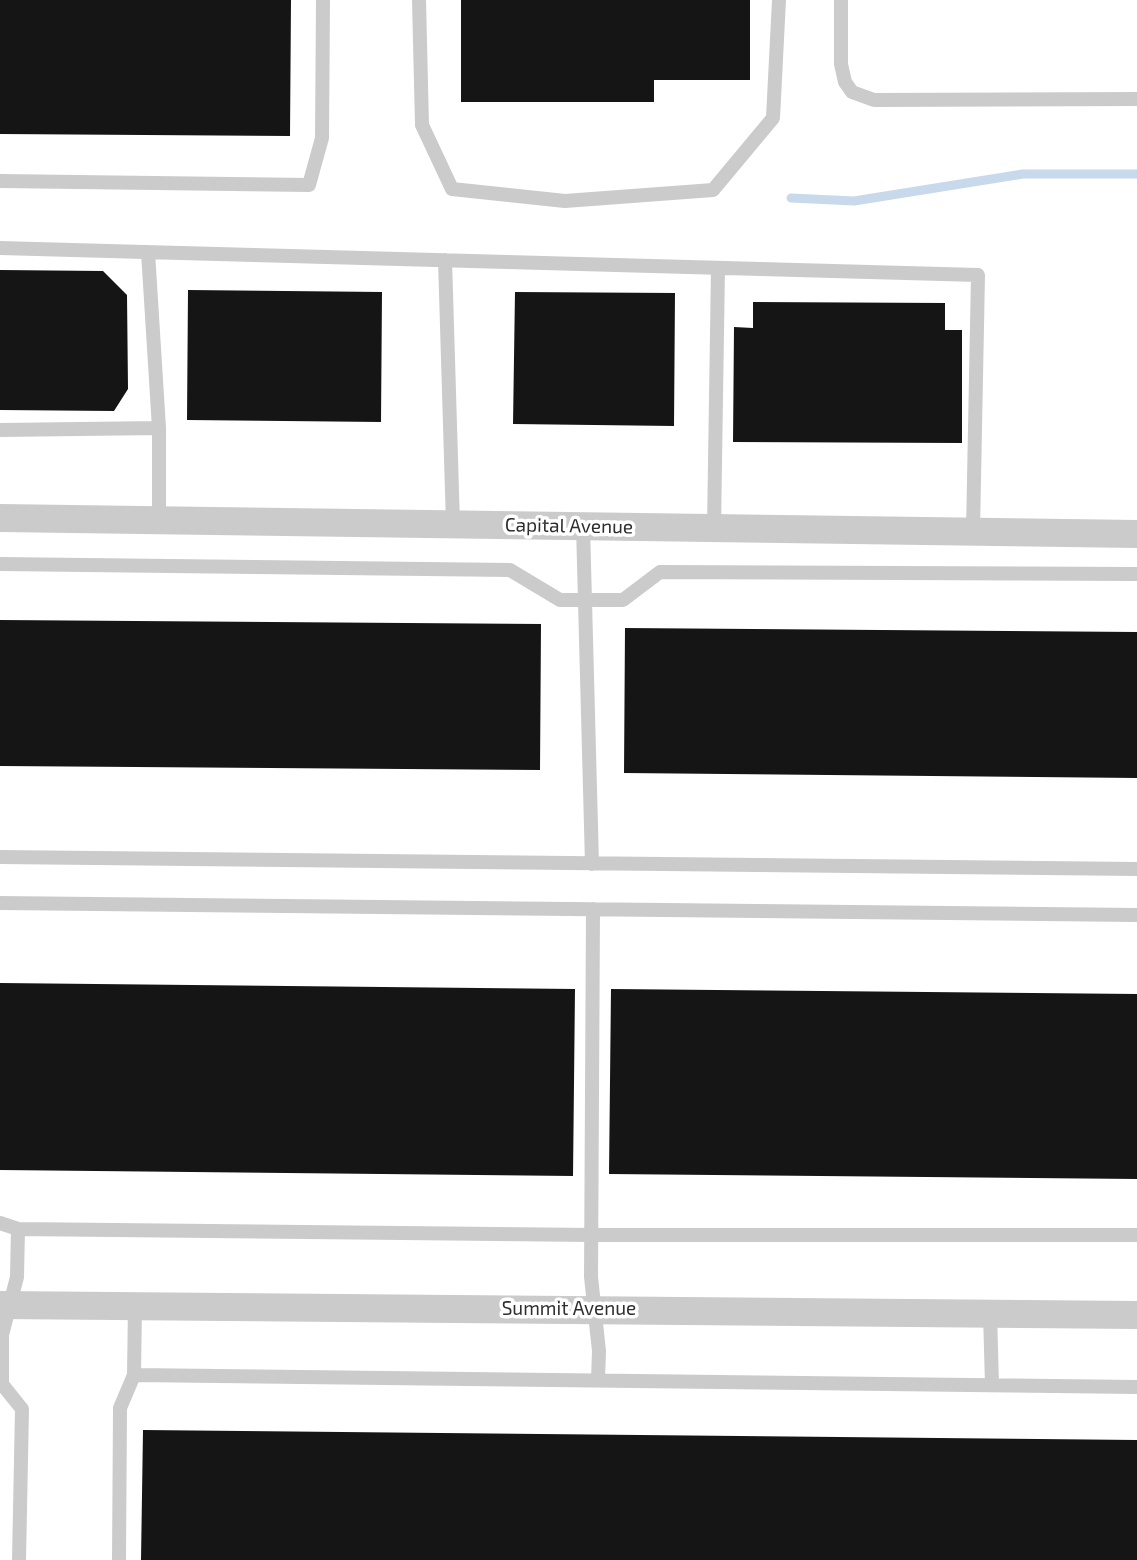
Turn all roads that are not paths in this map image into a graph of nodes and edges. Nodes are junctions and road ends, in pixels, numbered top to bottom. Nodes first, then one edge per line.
1 (323, 0) edge
2 (419, 0) edge
3 (779, 0) edge
4 (841, 0) edge
5 (1137, 99) edge
6 (0, 181) edge
7 (0, 248) edge
8 (148, 252) junction
9 (445, 260) junction
10 (718, 268) junction
11 (159, 428) junction
12 (0, 430) edge
13 (0, 518) edge
14 (159, 520) junction
15 (453, 524) junction
16 (583, 526) junction
17 (714, 528) junction
18 (973, 531) junction
19 (1137, 534) edge
20 (0, 564) edge
21 (1137, 574) edge
22 (585, 600) junction
23 (0, 857) edge
24 (592, 863) junction
25 (1137, 869) edge
26 (0, 904) edge
27 (593, 909) junction
28 (1137, 915) edge
29 (0, 1223) edge
30 (18, 1229) junction
31 (592, 1235) junction
32 (1137, 1235) edge
33 (5, 1305) edge
34 (135, 1306) junction
35 (595, 1310) junction
36 (990, 1313) junction
37 (1137, 1314) edge
38 (134, 1375) junction
39 (598, 1380) junction
40 (1, 1384) edge
41 (992, 1385) junction
42 (1137, 1387) edge
43 (19, 1560) edge
44 (120, 1560) edge

1 - 6 lane
2 - 3 lane
4 - 5 lane
7 - 8 lane
8 - 9 lane
8 - 11 lane
9 - 10 lane
9 - 15 lane
10 - 17 lane
10 - 18 lane
11 - 12 lane
11 - 14 lane
13 - 14 street, Capital Avenue
14 - 15 street, Capital Avenue
15 - 16 street, Capital Avenue
16 - 17 street, Capital Avenue
16 - 22 lane
17 - 18 street, Capital Avenue
18 - 19 street, Capital Avenue
20 - 22 lane
21 - 22 lane
22 - 24 lane
23 - 24 lane
24 - 25 lane
26 - 27 lane
27 - 28 lane
27 - 31 lane
29 - 30 lane
30 - 31 lane
30 - 33 lane
31 - 32 lane
31 - 35 lane
33 - 34 street, Summit Avenue
33 - 40 lane
34 - 35 street, Summit Avenue
34 - 38 lane
35 - 36 street, Summit Avenue
35 - 39 lane
36 - 37 street, Summit Avenue
36 - 41 lane
38 - 39 lane
38 - 44 lane
39 - 41 lane
40 - 43 lane
41 - 42 lane

